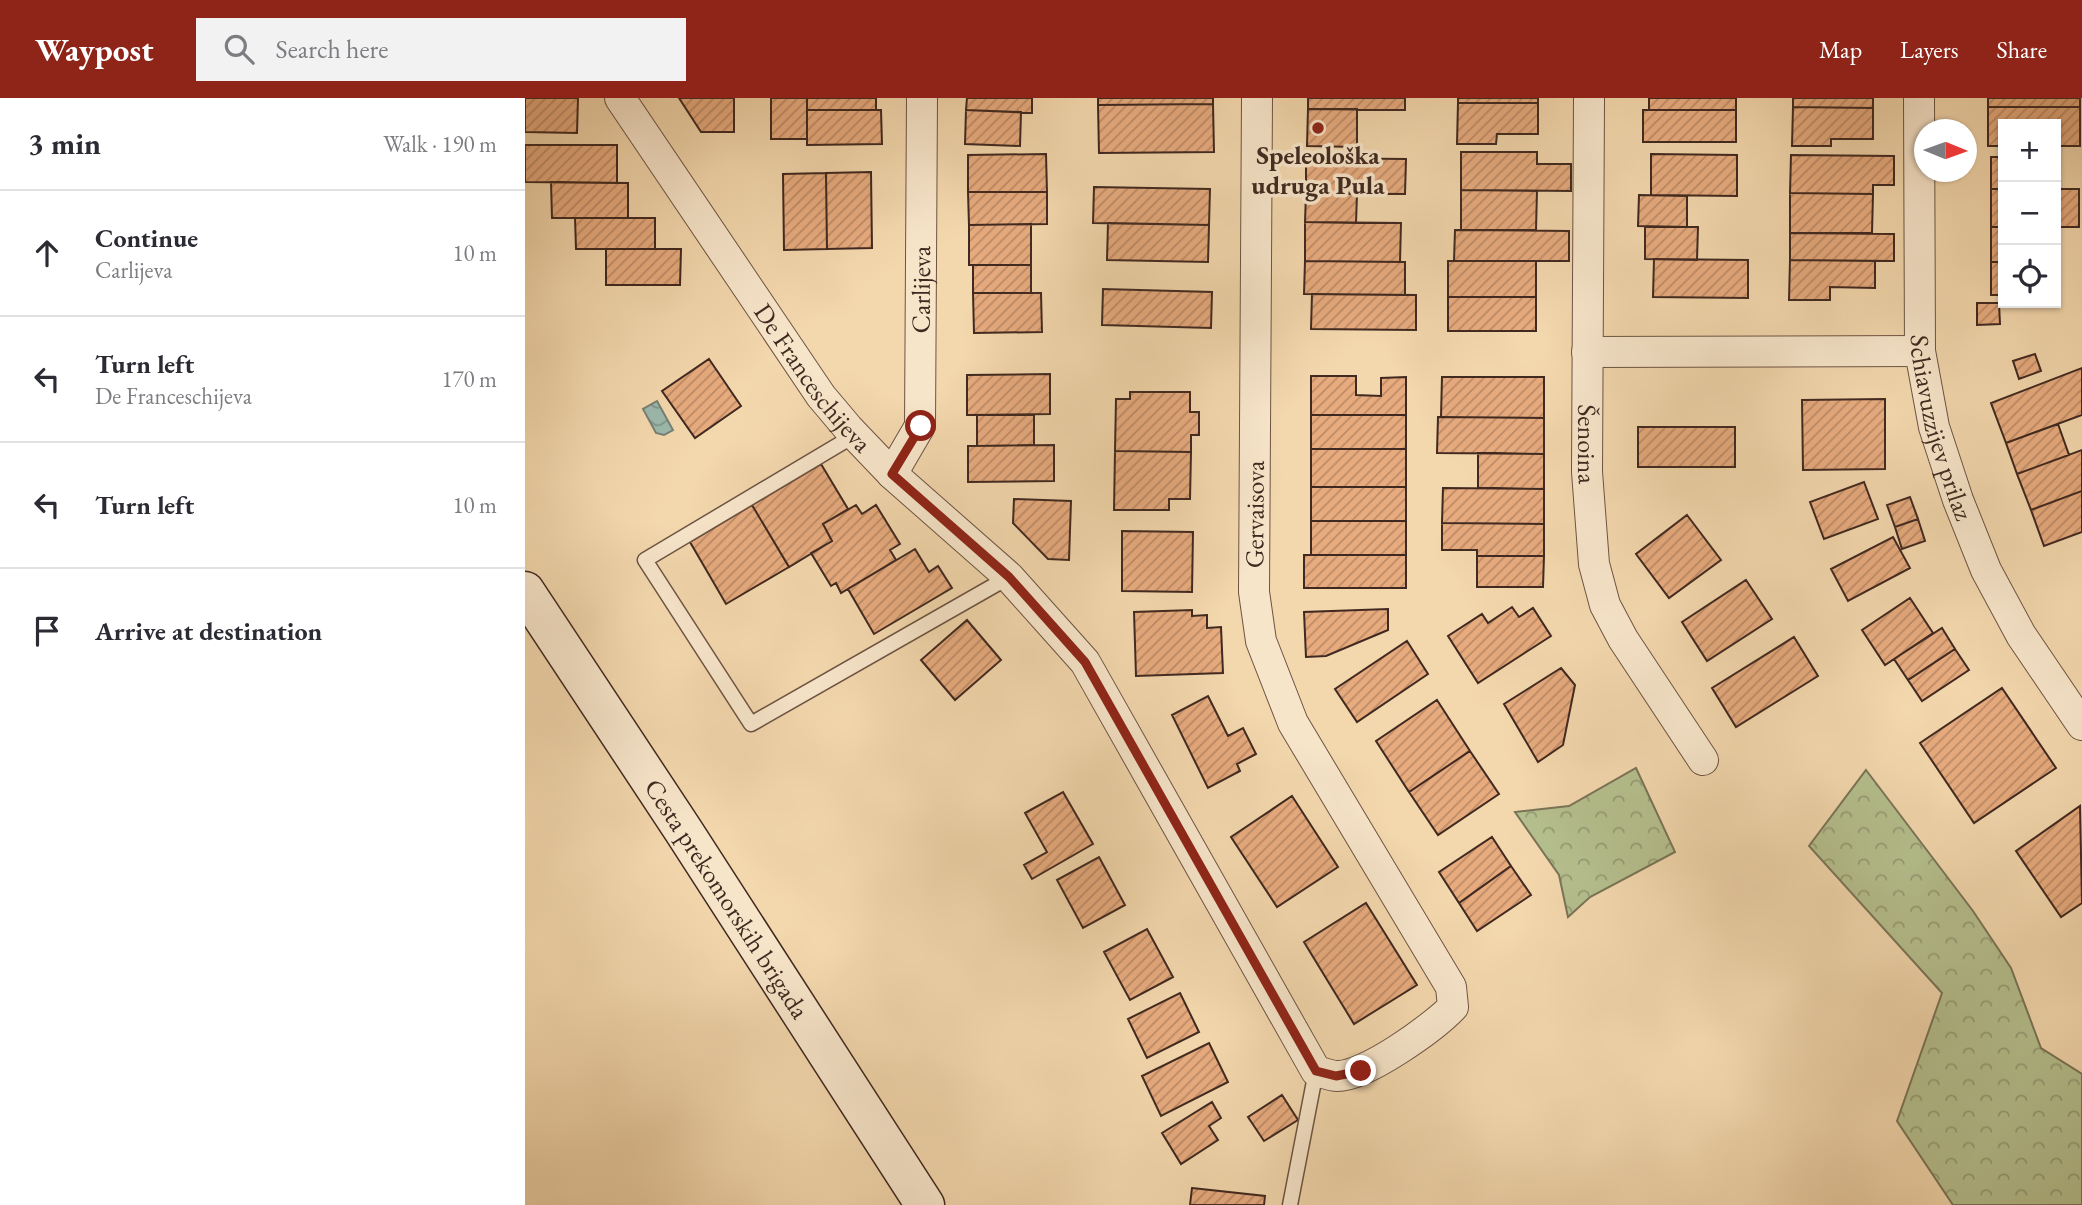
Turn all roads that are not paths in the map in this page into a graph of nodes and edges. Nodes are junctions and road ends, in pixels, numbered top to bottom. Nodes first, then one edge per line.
1 (620, 98) edge
2 (922, 98) edge
3 (1257, 98) edge
4 (1589, 98) edge
5 (1919, 98) edge
6 (1920, 351) junction
7 (1587, 352) junction
8 (855, 435) junction
9 (892, 474) junction
10 (1009, 577) junction
11 (525, 592) edge
12 (2082, 725) edge
13 (1703, 760) dead end
14 (1326, 1074) junction
15 (925, 1205) edge
16 (1290, 1205) edge

1 - 8 street, De Franceschijeva
2 - 9 street, Carlijeva
3 - 14 street, Gervaisova
4 - 7 street, Šenoina
5 - 6 street, Schiavuzzijev prilaz
6 - 7 street
6 - 12 street, Schiavuzzijev prilaz
7 - 13 street, Šenoina
8 - 9 street, De Franceschijeva
8 - 10 lane
9 - 10 street, De Franceschijeva
10 - 14 street, De Franceschijeva
11 - 15 main road, Cesta prekomorskih brigada
14 - 16 lane

